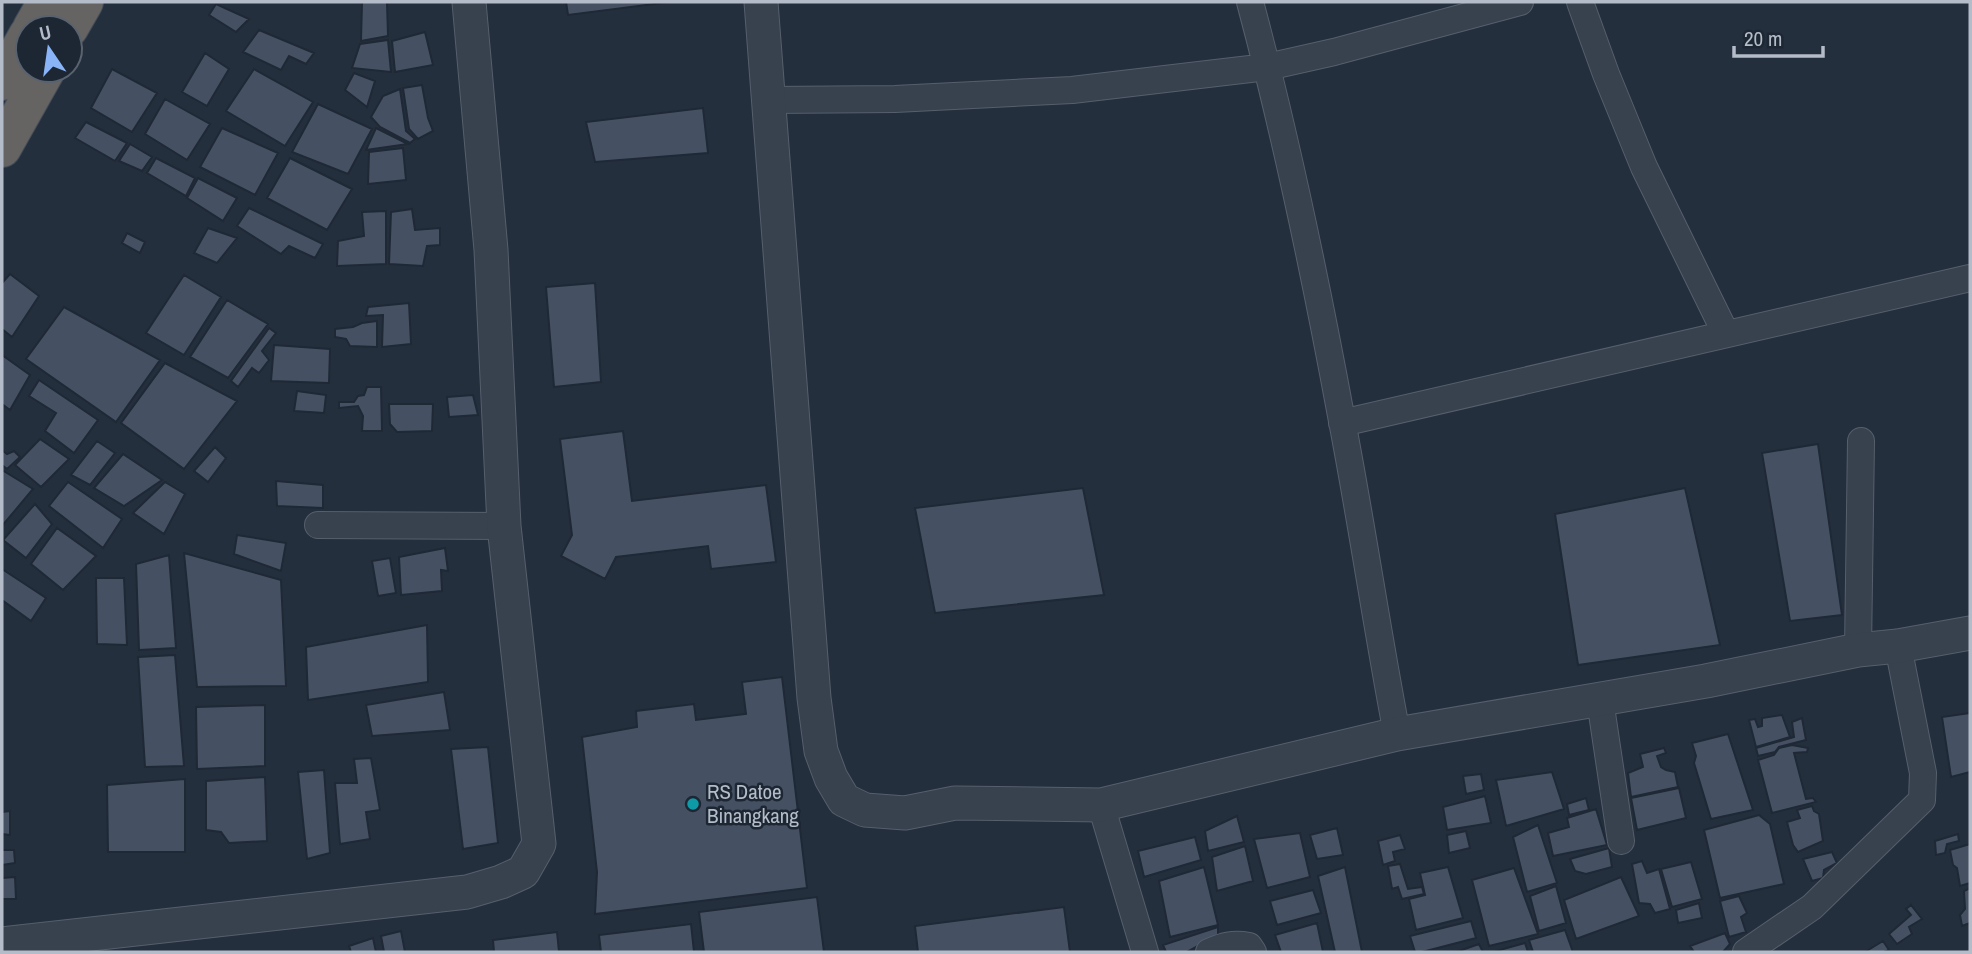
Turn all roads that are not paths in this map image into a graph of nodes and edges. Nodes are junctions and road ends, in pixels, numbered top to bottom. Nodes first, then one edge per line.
1 (469, 2) edge
2 (761, 2) edge
3 (1250, 2) edge
4 (1518, 2) edge
5 (1580, 2) edge
6 (14, 60) edge
7 (1267, 66) junction
8 (2, 81) edge
9 (38, 84) edge
10 (770, 100) junction
11 (2, 148) edge
12 (1970, 278) edge
13 (1726, 334) junction
14 (1342, 423) junction
15 (1861, 441) dead end
16 (318, 525) dead end
17 (504, 526) junction
18 (1970, 634) edge
19 (1898, 646) junction
20 (1858, 650) junction
21 (1600, 699) junction
22 (1397, 734) junction
23 (1101, 806) junction
24 (1621, 841) dead end
25 (2, 944) edge
26 (47, 946) edge
27 (1145, 952) edge
28 (1209, 952) edge
29 (1253, 952) edge
30 (1746, 952) edge

1 - 17 street
2 - 10 street
3 - 7 street
4 - 7 street
5 - 13 street
6 - 8 highway
7 - 10 street
7 - 14 street
9 - 11 highway
10 - 23 street
12 - 13 street
13 - 14 street
14 - 22 street
15 - 20 street
16 - 17 street
17 - 26 street
18 - 19 street
19 - 20 street
19 - 30 street
20 - 21 street
21 - 22 street
21 - 24 street
22 - 23 street
23 - 27 street
25 - 26 street
28 - 29 street

